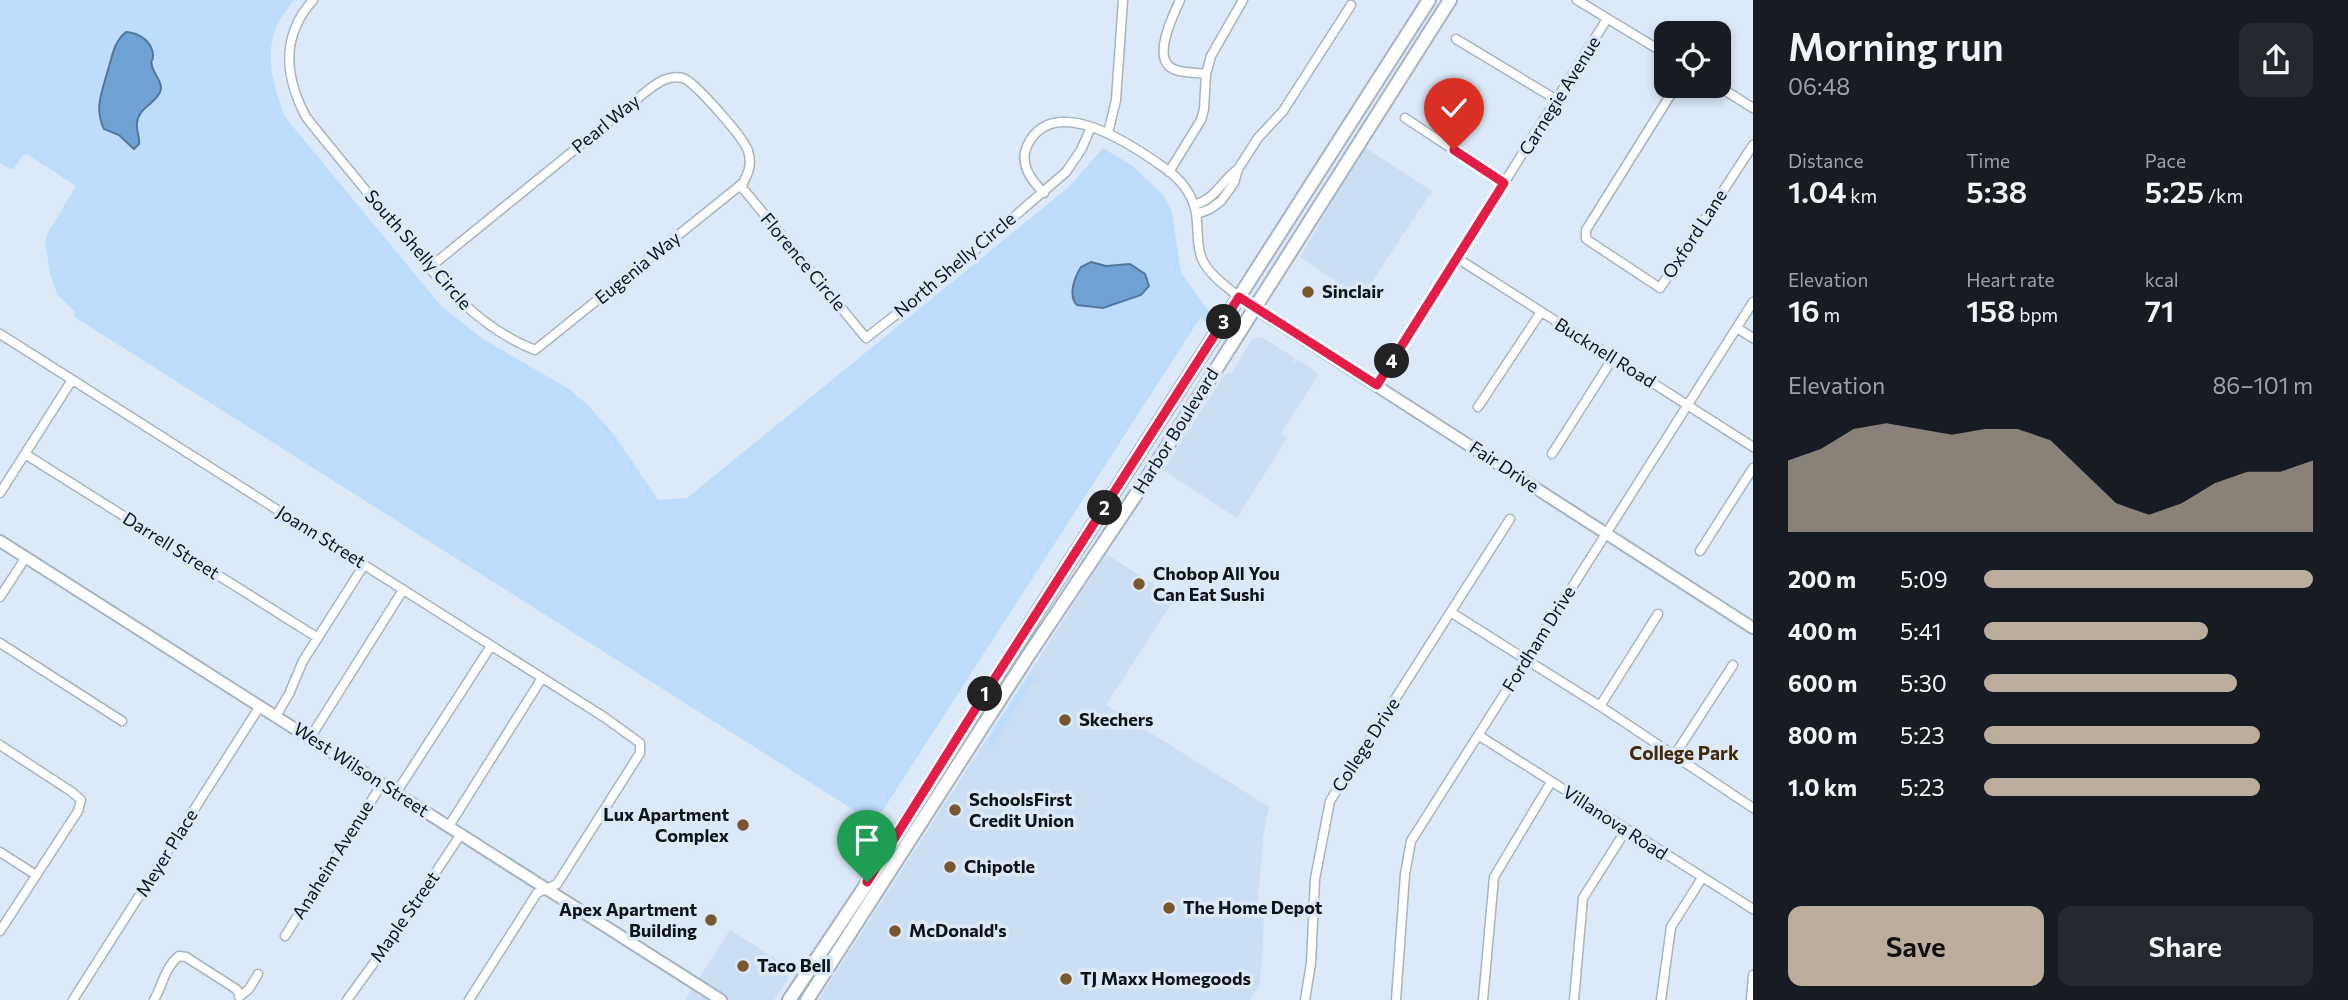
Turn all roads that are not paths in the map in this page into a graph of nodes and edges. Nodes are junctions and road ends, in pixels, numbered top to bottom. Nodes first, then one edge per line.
1 (313, 0) edge
2 (1123, 0) edge
3 (1180, 0) edge
4 (1242, 0) edge
5 (1429, 0) edge
6 (1450, 0) edge
7 (1577, 0) edge
8 (1351, 5) dead end
9 (1607, 19) junction
10 (1456, 39) dead end
11 (1654, 47) edge
12 (1206, 74) junction
13 (1731, 94) edge
14 (1668, 98) edge
15 (1557, 100) junction
16 (1753, 108) edge
17 (1405, 118) dead end
18 (1091, 127) junction
19 (1108, 133) junction
20 (1753, 145) edge
21 (1170, 172) junction
22 (1504, 183) junction
23 (740, 185) junction
24 (1044, 192) junction
25 (1195, 210) junction
26 (1457, 258) junction
27 (429, 268) junction
28 (1239, 297) junction
29 (1753, 302) edge
30 (1254, 307) junction
31 (1541, 312) junction
32 (1737, 328) junction
33 (0, 334) edge
34 (866, 338) joint
35 (1753, 338) edge
36 (535, 350) joint
37 (1613, 358) junction
38 (72, 380) junction
39 (1377, 385) junction
40 (1688, 405) junction
41 (1478, 407) dead end
42 (1753, 447) edge
43 (25, 454) junction
44 (1552, 454) dead end
45 (1753, 468) edge
46 (0, 493) edge
47 (1510, 519) dead end
48 (1606, 534) junction
49 (0, 541) edge
50 (1700, 551) dead end
51 (26, 557) junction
52 (364, 565) junction
53 (403, 590) junction
54 (0, 597) edge
55 (1452, 613) junction
56 (1658, 614) dead end
57 (1753, 628) edge
58 (318, 638) junction
59 (0, 643) edge
60 (491, 646) junction
61 (1526, 660) junction
62 (1733, 664) dead end
63 (542, 678) junction
64 (260, 706) junction
65 (1600, 706) junction
66 (276, 716) junction
67 (122, 721) dead end
68 (1478, 734) junction
69 (310, 738) junction
70 (0, 746) edge
71 (1674, 756) junction
72 (1551, 782) junction
73 (382, 783) junction
74 (396, 793) junction
75 (1752, 805) edge
76 (449, 826) junction
77 (1626, 830) junction
78 (461, 834) junction
79 (0, 852) edge
80 (36, 875) junction
81 (1702, 878) junction
82 (547, 889) junction
83 (1753, 909) edge
84 (0, 931) edge
85 (285, 936) dead end
86 (258, 974) dead end
87 (1753, 975) edge
88 (239, 998) edge
89 (73, 1000) edge
90 (154, 1000) edge
91 (347, 1000) edge
92 (469, 1000) edge
93 (722, 1000) edge
94 (789, 1000) edge
95 (807, 1000) edge
96 (1305, 1000) edge
97 (1396, 1000) edge
98 (1483, 1000) edge
99 (1574, 1000) edge
100 (1661, 1000) edge
101 (1751, 1000) edge

1 - 27 street, South Shelly Circle
2 - 19 street
3 - 12 street
4 - 12 street
5 - 28 main road, Harbor Boulevard
6 - 30 main road, Harbor Boulevard
7 - 9 street
8 - 25 street
9 - 11 street
9 - 15 street, Carnegie Avenue
10 - 15 street
12 - 21 street
13 - 16 street
14 - 20 street, Oxford Lane
15 - 22 street, Carnegie Avenue
17 - 22 street
18 - 19 street
18 - 24 street, North Shelly Circle
18 - 24 street
19 - 21 street
21 - 25 street
22 - 26 street, Carnegie Avenue
23 - 27 street, Pearl Way
23 - 34 street, Florence Circle
23 - 36 street, Eugenia Way
24 - 34 street, North Shelly Circle
25 - 28 street
26 - 31 street, Bucknell Road
26 - 39 street, Carnegie Avenue
27 - 36 street, South Shelly Circle
28 - 30 main road
28 - 94 main road, Harbor Boulevard
29 - 32 street, Fordham Drive
30 - 39 street, Fair Drive
30 - 95 main road, Harbor Boulevard
31 - 37 street, Bucknell Road
31 - 41 street
32 - 35 street
32 - 40 street, Fordham Drive
33 - 38 street, Joann Street
37 - 40 street, Bucknell Road
37 - 44 street
38 - 43 street
38 - 52 street, Joann Street
39 - 48 street, Fair Drive
40 - 42 street, Bucknell Road
40 - 48 street, Fordham Drive
43 - 46 street
43 - 58 street, Darrell Street
45 - 50 street
47 - 55 street, College Drive
48 - 57 street, Fair Drive
48 - 61 street, Fordham Drive
49 - 51 street, West Wilson Street
51 - 54 street
51 - 64 street, West Wilson Street
52 - 53 street, Joann Street
52 - 58 street
53 - 60 street, Joann Street
53 - 69 street
55 - 61 street
55 - 96 street, College Drive
56 - 65 street
58 - 66 street
59 - 67 street
60 - 63 street, Joann Street
60 - 74 street
61 - 65 street
61 - 68 street, Fordham Drive
62 - 71 street
63 - 76 street
63 - 82 street, Joann Street
64 - 66 street, West Wilson Street
64 - 89 street, Meyer Place
65 - 71 street
66 - 69 street, West Wilson Street
68 - 72 street, Villanova Road
68 - 97 street, Fordham Drive
69 - 73 street, West Wilson Street
70 - 80 street
71 - 75 street
72 - 77 street, Villanova Road
72 - 98 street
73 - 74 street, West Wilson Street
73 - 85 street, Anaheim Avenue
74 - 76 street, West Wilson Street
76 - 78 street, West Wilson Street
77 - 81 street, Villanova Road
77 - 99 street
78 - 82 street, West Wilson Street
78 - 91 street, Maple Street
79 - 80 street
80 - 84 street
81 - 83 street, Villanova Road
81 - 100 street
82 - 92 street
82 - 93 street, West Wilson Street
86 - 88 street
87 - 101 street
88 - 90 street

